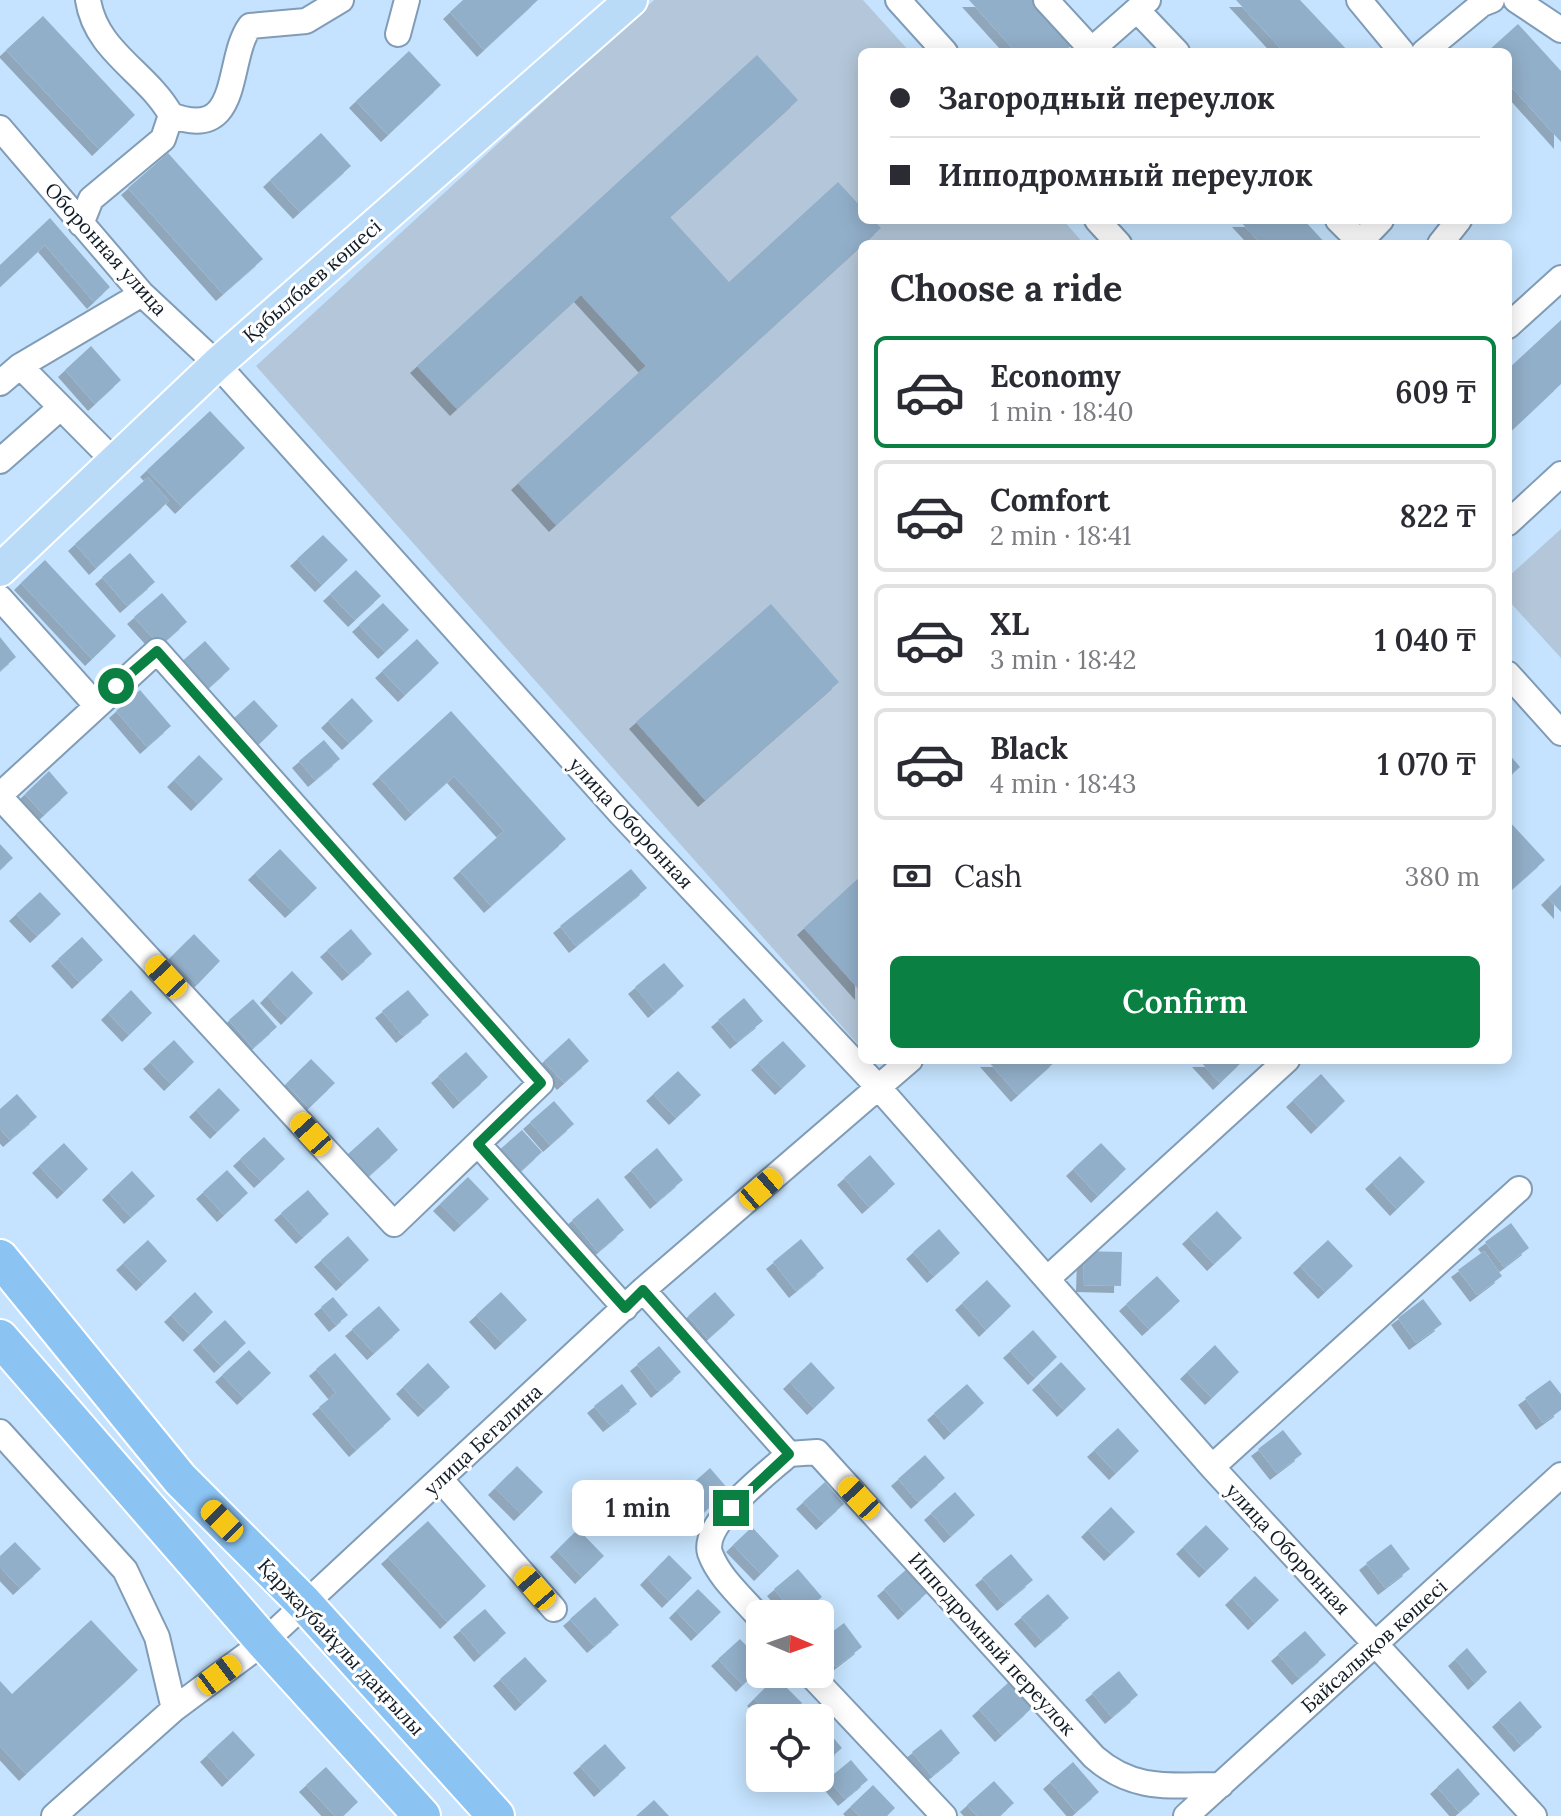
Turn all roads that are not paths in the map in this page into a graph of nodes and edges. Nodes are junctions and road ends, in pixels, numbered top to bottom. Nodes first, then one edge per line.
1 (88, 0) edge
2 (341, 0) edge
3 (407, 0) edge
4 (631, 0) edge
5 (898, 0) edge
6 (1046, 0) edge
7 (1359, 0) edge
8 (1492, 0) edge
9 (1516, 0) edge
10 (1143, 5) edge
11 (1561, 30) edge
12 (398, 34) dead end
13 (941, 48) edge
14 (1087, 48) edge
15 (1093, 48) edge
16 (1174, 48) edge
17 (1399, 48) edge
18 (1429, 48) edge
19 (171, 115) junction
20 (0, 128) edge
21 (81, 224) junction
22 (1101, 224) edge
23 (1342, 224) edge
24 (1377, 224) edge
25 (1456, 224) edge
26 (1115, 240) edge
27 (1357, 240) edge
28 (1363, 240) edge
29 (1443, 240) edge
30 (1561, 278) edge
31 (142, 294) junction
32 (1512, 322) edge
33 (217, 364) junction
34 (20, 366) junction
35 (0, 383) edge
36 (60, 408) junction
37 (0, 461) edge
38 (115, 462) junction
39 (1561, 474) edge
40 (1512, 519) edge
41 (0, 570) edge
42 (0, 598) edge
43 (1512, 678) edge
44 (95, 704) junction
45 (1561, 733) edge
46 (0, 796) edge
47 (906, 1064) edge
48 (1283, 1064) edge
49 (879, 1088) junction
50 (478, 1144) junction
51 (1519, 1189) dead end
52 (0, 1258) edge
53 (1047, 1279) junction
54 (643, 1290) junction
55 (625, 1308) junction
56 (0, 1338) edge
57 (0, 1432) edge
58 (789, 1454) junction
59 (1212, 1467) junction
60 (1561, 1475) edge
61 (441, 1480) junction
62 (746, 1602) edge
63 (304, 1603) junction
64 (554, 1609) dead end
65 (264, 1642) junction
66 (1376, 1644) junction
67 (823, 1688) edge
68 (174, 1709) junction
69 (1221, 1785) junction
70 (60, 1814) edge
71 (422, 1816) edge
72 (496, 1816) edge
73 (944, 1816) edge
74 (1186, 1816) edge
75 (1534, 1816) edge

1 - 19 street
2 - 19 street
3 - 12 street
4 - 33 main road, Қабылбаев көшесі
5 - 13 street
6 - 14 street
7 - 17 street
8 - 18 street
9 - 11 street
10 - 15 street
10 - 16 street
19 - 21 street
20 - 21 street, Оборонная улица
21 - 31 street, Оборонная улица
22 - 26 street
23 - 27 street
24 - 28 street
25 - 29 street
30 - 32 street
31 - 33 street, Оборонная улица
31 - 34 street
33 - 38 main road, Қабылбаев көшесі
33 - 49 street, улица Оборонная
34 - 35 street
34 - 36 street
36 - 37 street
36 - 38 street
38 - 41 main road, Қабылбаев көшесі
39 - 40 street
42 - 44 street
43 - 45 street
44 - 46 street
44 - 50 street
46 - 50 street
47 - 49 street, улица Бегалина
48 - 53 street
49 - 53 street, улица Оборонная
49 - 54 street, улица Бегалина
50 - 55 street
51 - 59 street
52 - 63 highway, Қаржаубайұлы даңғылы
53 - 59 street, улица Оборонная
54 - 55 street, улица Бегалина
54 - 58 street
55 - 61 street, улица Бегалина
56 - 65 highway
57 - 68 street
58 - 62 street
58 - 69 street, Ипподромный переулок
59 - 66 street, улица Оборонная
60 - 66 street, Байсалықов көшесі
61 - 63 street, улица Бегалина
61 - 64 street
63 - 65 street, улица Бегалина
63 - 72 highway, Қаржаубайұлы даңғылы
65 - 68 street, улица Бегалина
65 - 71 highway
66 - 69 street, Байсалықов көшесі
66 - 75 street, улица Оборонная
67 - 73 street
68 - 70 street, улица Бегалина
69 - 74 street, Байсалықов көшесі

